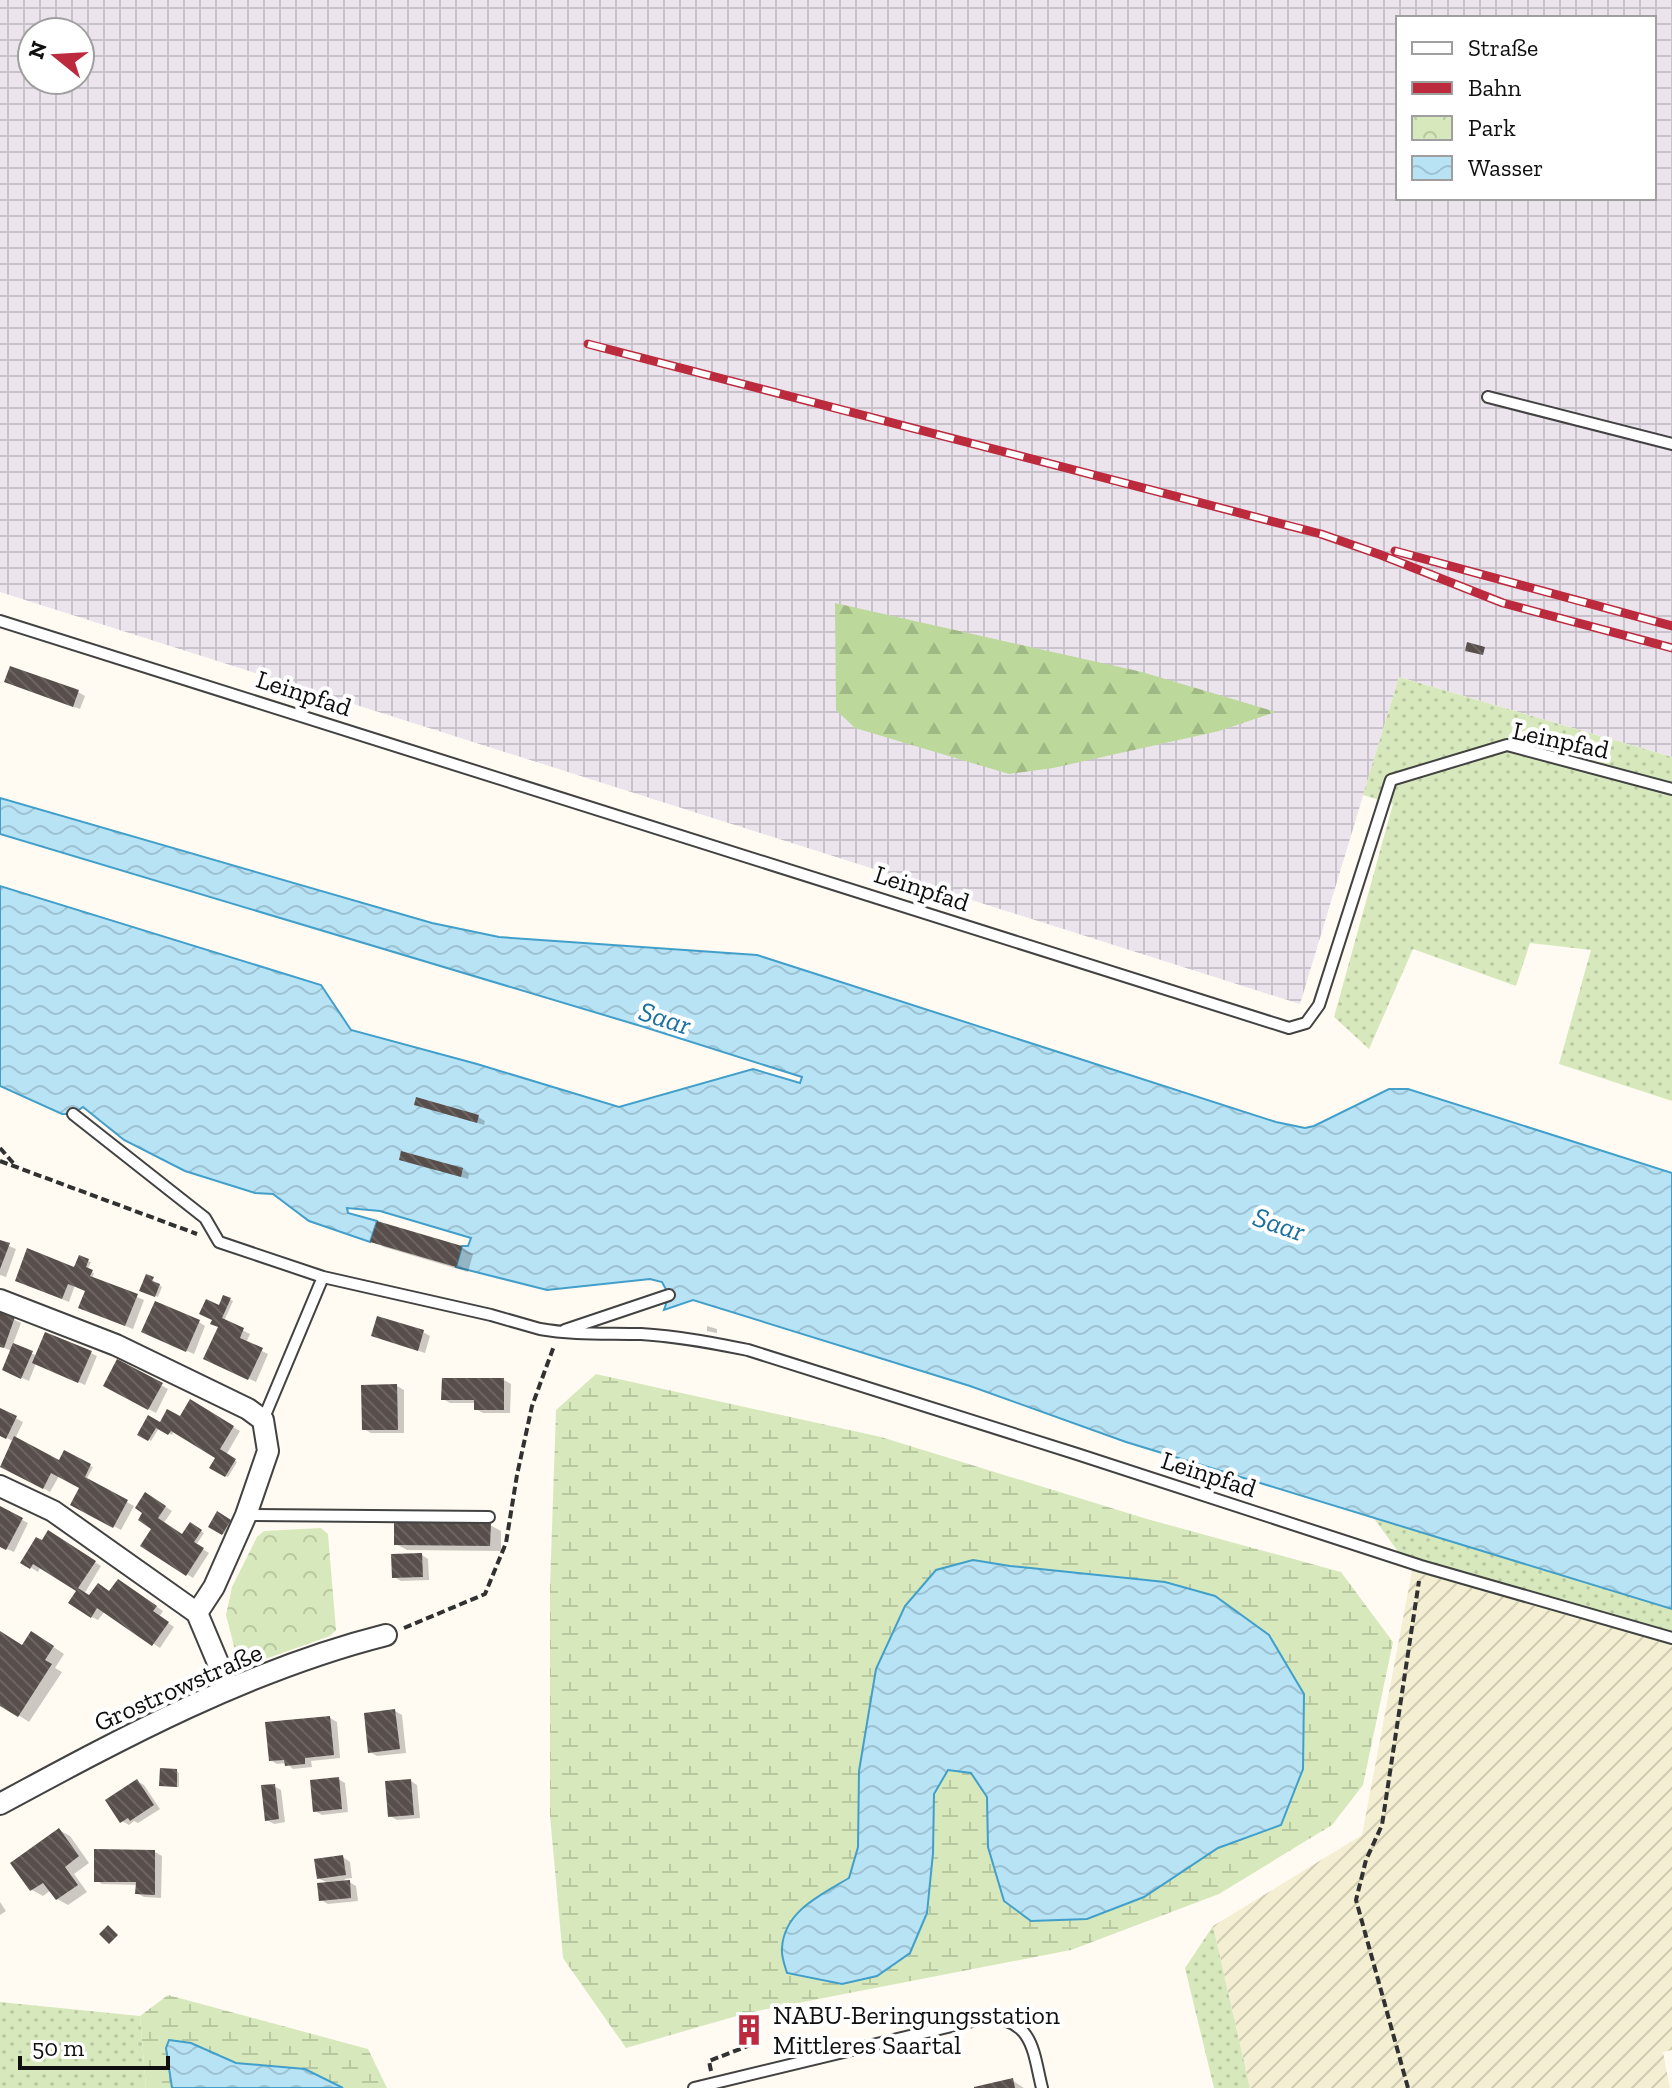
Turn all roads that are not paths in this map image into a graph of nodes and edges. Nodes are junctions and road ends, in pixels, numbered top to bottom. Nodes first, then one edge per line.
1 (1488, 397) dead end
2 (1672, 444) edge
3 (0, 621) edge
4 (1672, 789) edge
5 (73, 1114) dead end
6 (323, 1277) junction
7 (669, 1295) dead end
8 (0, 1300) edge
9 (559, 1332) junction
10 (263, 1420) junction
11 (0, 1486) edge
12 (246, 1515) junction
13 (489, 1517) dead end
14 (197, 1613) junction
15 (386, 1635) road end
16 (1672, 1638) edge
17 (229, 1689) junction
18 (0, 1804) edge
19 (694, 2088) edge
20 (1042, 2088) edge

1 - 2 lane
3 - 4 lane, Leinpfad
5 - 6 lane, Leinpfad
6 - 9 lane, Leinpfad
6 - 10 lane
7 - 9 lane
8 - 10 street
9 - 16 lane, Leinpfad
10 - 12 street
11 - 14 street
12 - 13 lane
12 - 14 street
14 - 17 street
15 - 17 street, Grostrowstraße
17 - 18 street, Grostrowstraße
19 - 20 lane

